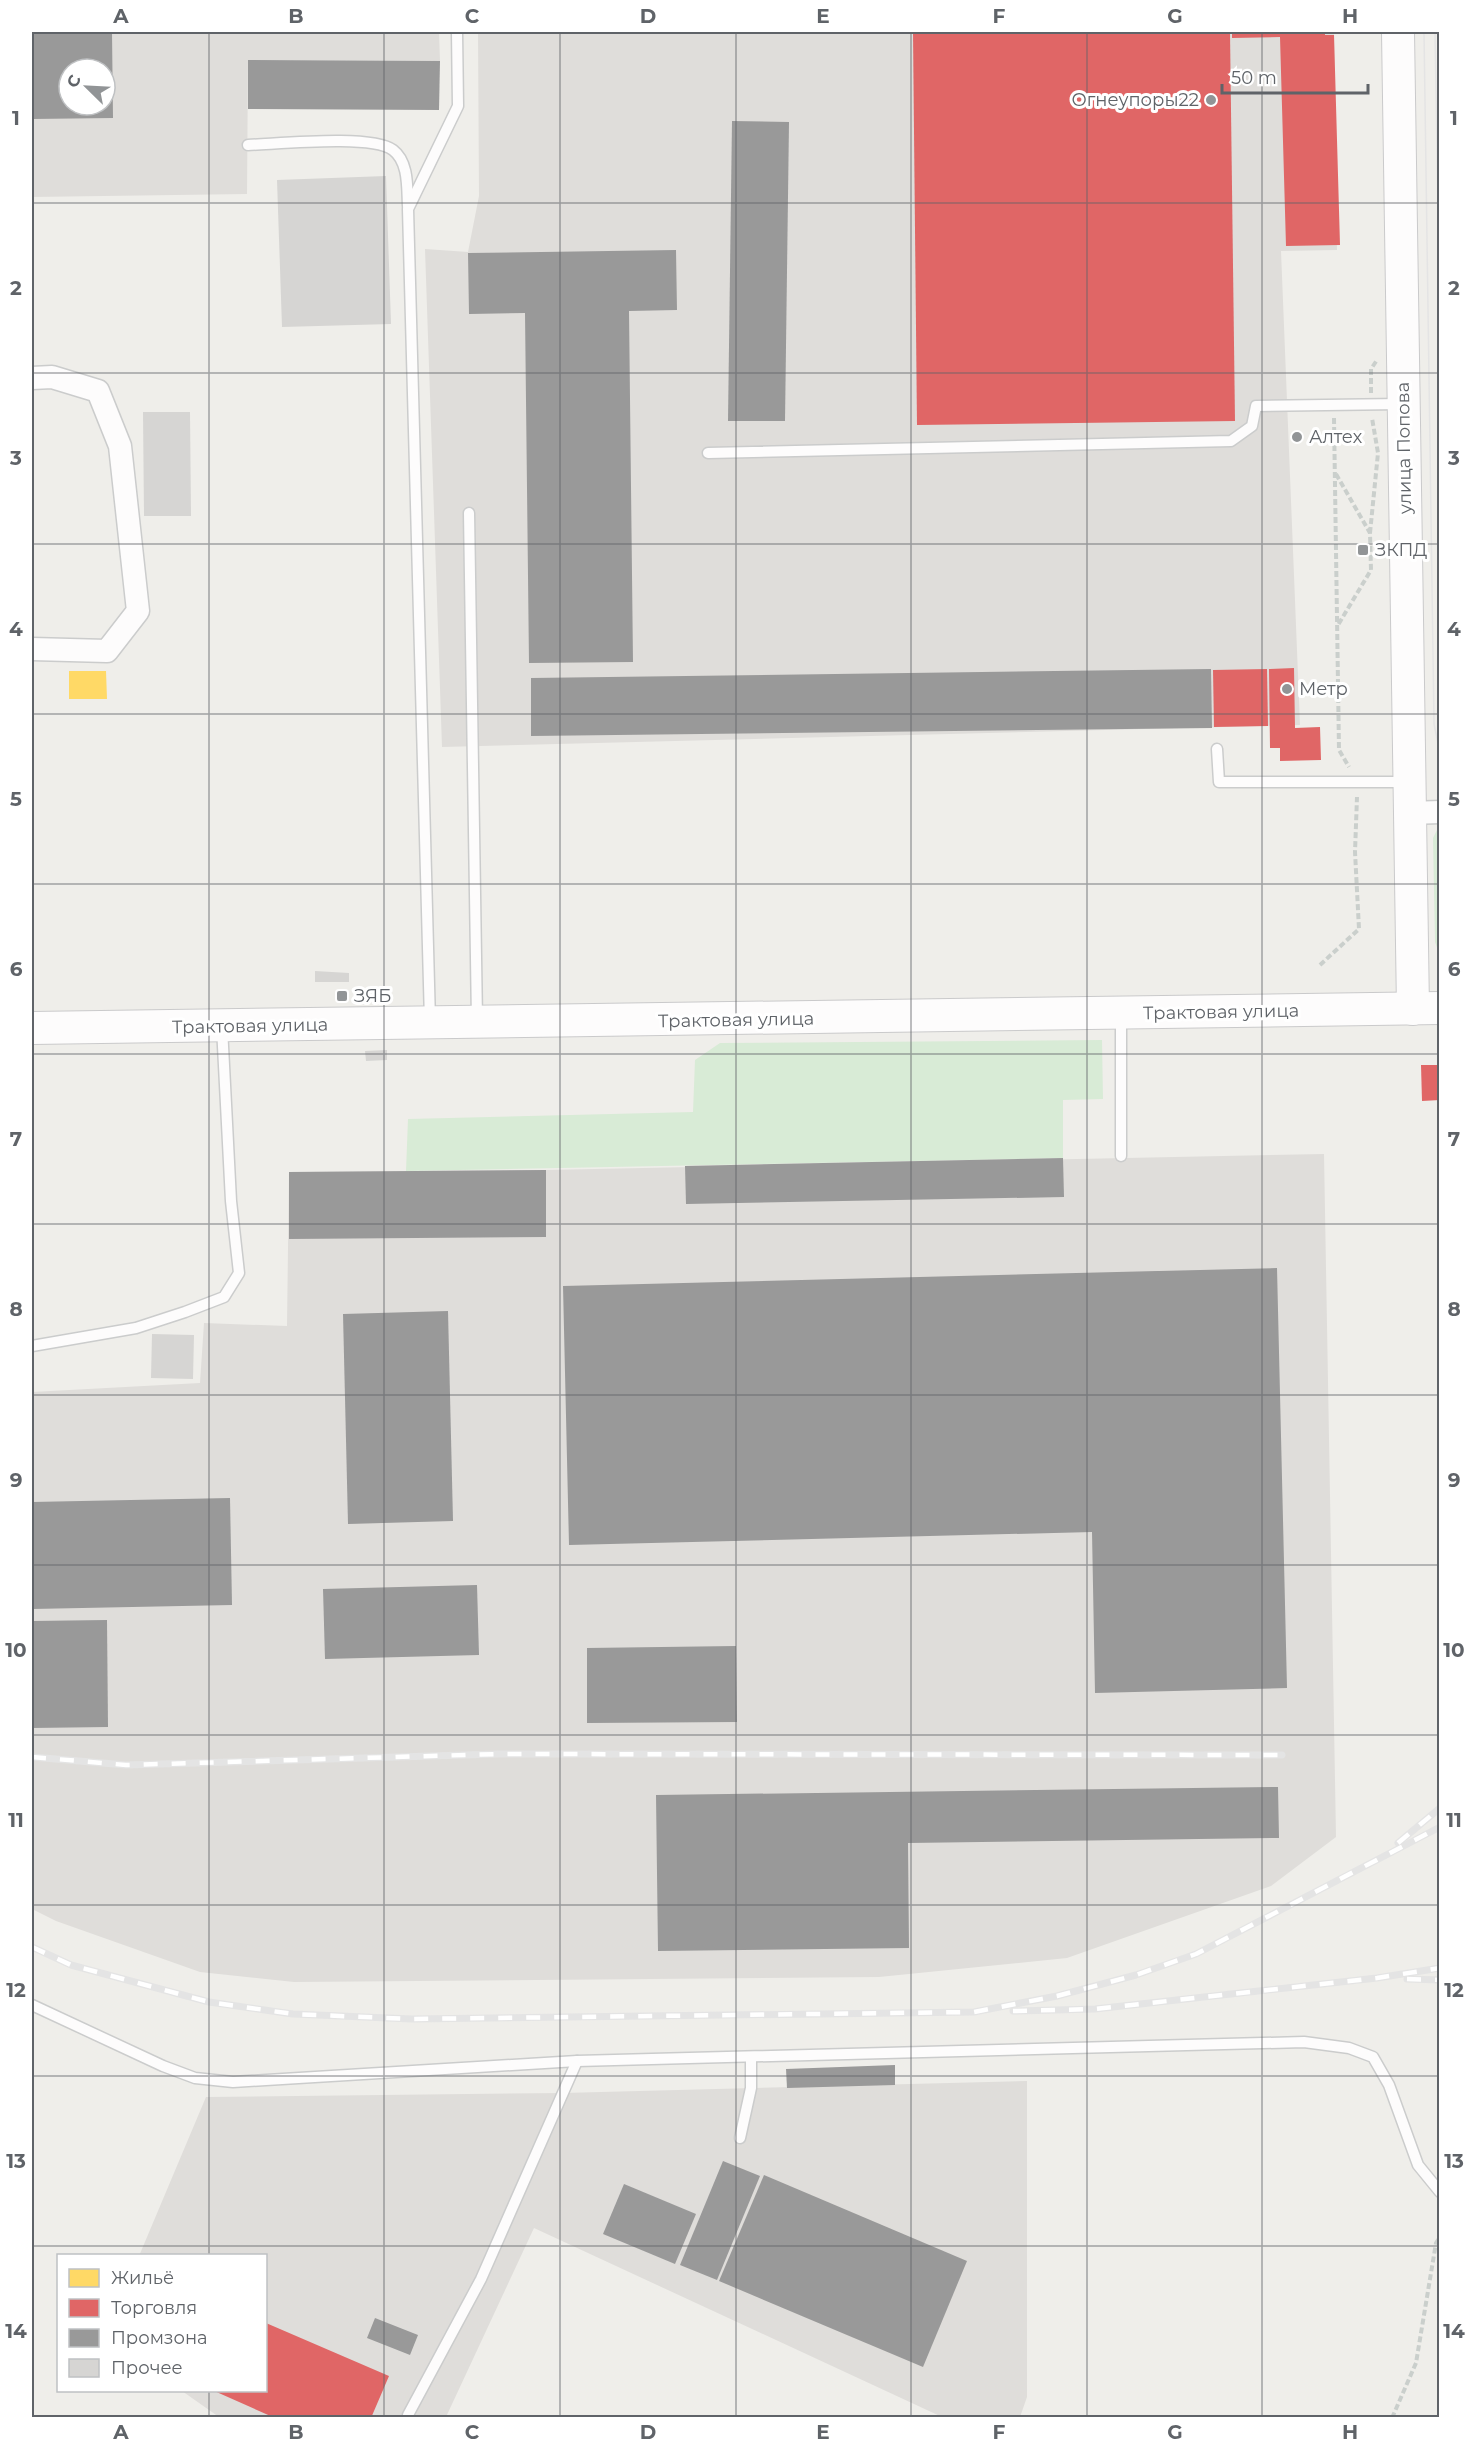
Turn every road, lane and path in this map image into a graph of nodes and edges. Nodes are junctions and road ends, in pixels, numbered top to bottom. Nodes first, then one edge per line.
1 (457, 32) edge
2 (1398, 32) edge
3 (248, 145) dead end
4 (408, 209) junction
5 (1377, 359) dead end
6 (32, 378) edge
7 (1372, 404) junction
8 (1404, 404) junction
9 (1334, 405) junction
10 (708, 453) dead end
11 (1335, 472) junction
12 (470, 513) dead end
13 (1370, 533) junction
14 (1337, 626) junction
15 (32, 650) edge
16 (1217, 749) dead end
17 (1358, 782) junction
18 (1409, 782) junction
19 (1425, 813) edge
20 (1320, 965) dead end
21 (1426, 1009) edge
22 (1121, 1014) junction
23 (431, 1024) junction
24 (477, 1024) junction
25 (222, 1027) junction
26 (32, 1028) edge
27 (1121, 1156) dead end
28 (32, 1346) edge
29 (32, 2005) edge
30 (751, 2056) junction
31 (577, 2061) junction
32 (740, 2138) dead end
33 (1440, 2192) edge
34 (1440, 2237) edge
35 (408, 2415) dead end
36 (1392, 2418) edge

1 - 4 lane
2 - 8 main road, улица Попова
3 - 4 lane
4 - 23 lane
5 - 7 path
6 - 15 street
7 - 8 lane
7 - 9 lane
7 - 13 path
8 - 18 main road, улица Попова
9 - 10 lane
9 - 11 path
11 - 13 path
11 - 14 path
12 - 24 lane
13 - 14 path
14 - 17 path
16 - 17 lane
17 - 18 lane
17 - 20 path
18 - 19 main road, улица Попова
19 - 21 main road, улица Попова
21 - 22 main road, Трактовая улица
22 - 24 main road, Трактовая улица
22 - 27 lane
23 - 24 main road, Трактовая улица
23 - 25 main road, Трактовая улица
25 - 26 main road, Трактовая улица
25 - 28 lane
29 - 31 lane
30 - 31 lane
30 - 32 lane
30 - 33 lane
31 - 35 lane
34 - 36 path

